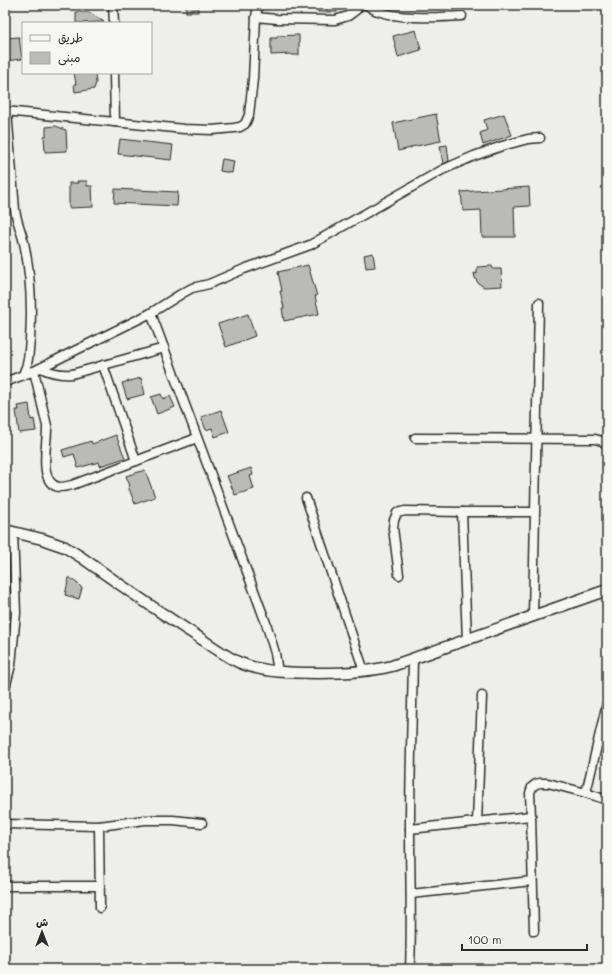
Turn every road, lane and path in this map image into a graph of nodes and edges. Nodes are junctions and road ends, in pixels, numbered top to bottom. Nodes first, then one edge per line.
1 (113, 5) edge
2 (258, 5) edge
3 (360, 5) edge
4 (367, 5) edge
5 (462, 16) dead end
6 (256, 18) junction
7 (114, 22) edge
8 (114, 74) edge
9 (6, 111) edge
10 (115, 122) junction
11 (540, 138) dead end
12 (538, 303) dead end
13 (151, 313) junction
14 (164, 348) junction
15 (103, 365) junction
16 (38, 370) junction
17 (23, 375) junction
18 (5, 382) edge
19 (197, 438) junction
20 (415, 438) dead end
21 (536, 439) junction
22 (607, 445) edge
23 (136, 461) junction
24 (306, 498) dead end
25 (462, 512) junction
26 (534, 512) junction
27 (9, 531) edge
28 (399, 575) dead end
29 (607, 590) edge
30 (533, 617) junction
31 (467, 640) junction
32 (413, 659) junction
33 (278, 672) junction
34 (364, 672) junction
35 (5, 688) edge
36 (482, 696) dead end
37 (607, 703) edge
38 (586, 793) junction
39 (607, 800) edge
40 (531, 816) junction
41 (477, 822) junction
42 (202, 823) dead end
43 (5, 824) edge
44 (99, 826) junction
45 (410, 829) junction
46 (532, 881) junction
47 (5, 886) edge
48 (100, 886) junction
49 (411, 894) junction
50 (100, 908) dead end
51 (534, 931) dead end
52 (410, 969) edge

1 - 7 street
2 - 6 street
3 - 6 street
4 - 5 street
6 - 10 street
8 - 10 street
9 - 10 street
9 - 17 street
11 - 13 street
12 - 21 street
13 - 14 street
13 - 16 street
14 - 15 street
14 - 19 street
15 - 16 street
15 - 23 street
16 - 17 street
16 - 23 street
17 - 18 street
19 - 23 street
19 - 33 street
20 - 21 street
21 - 22 street
21 - 26 street
24 - 34 street
25 - 26 street
25 - 28 street
25 - 31 street
26 - 30 street
27 - 33 street
27 - 35 street
29 - 30 street
30 - 31 street
31 - 32 street
32 - 34 street
32 - 45 street
33 - 34 street
36 - 41 street
37 - 38 street
38 - 39 street
38 - 40 street
40 - 41 street
40 - 46 street
41 - 45 street
42 - 44 street
43 - 44 street
44 - 48 street
45 - 49 street
46 - 49 street
46 - 51 street
47 - 48 street
48 - 50 street
49 - 52 street

